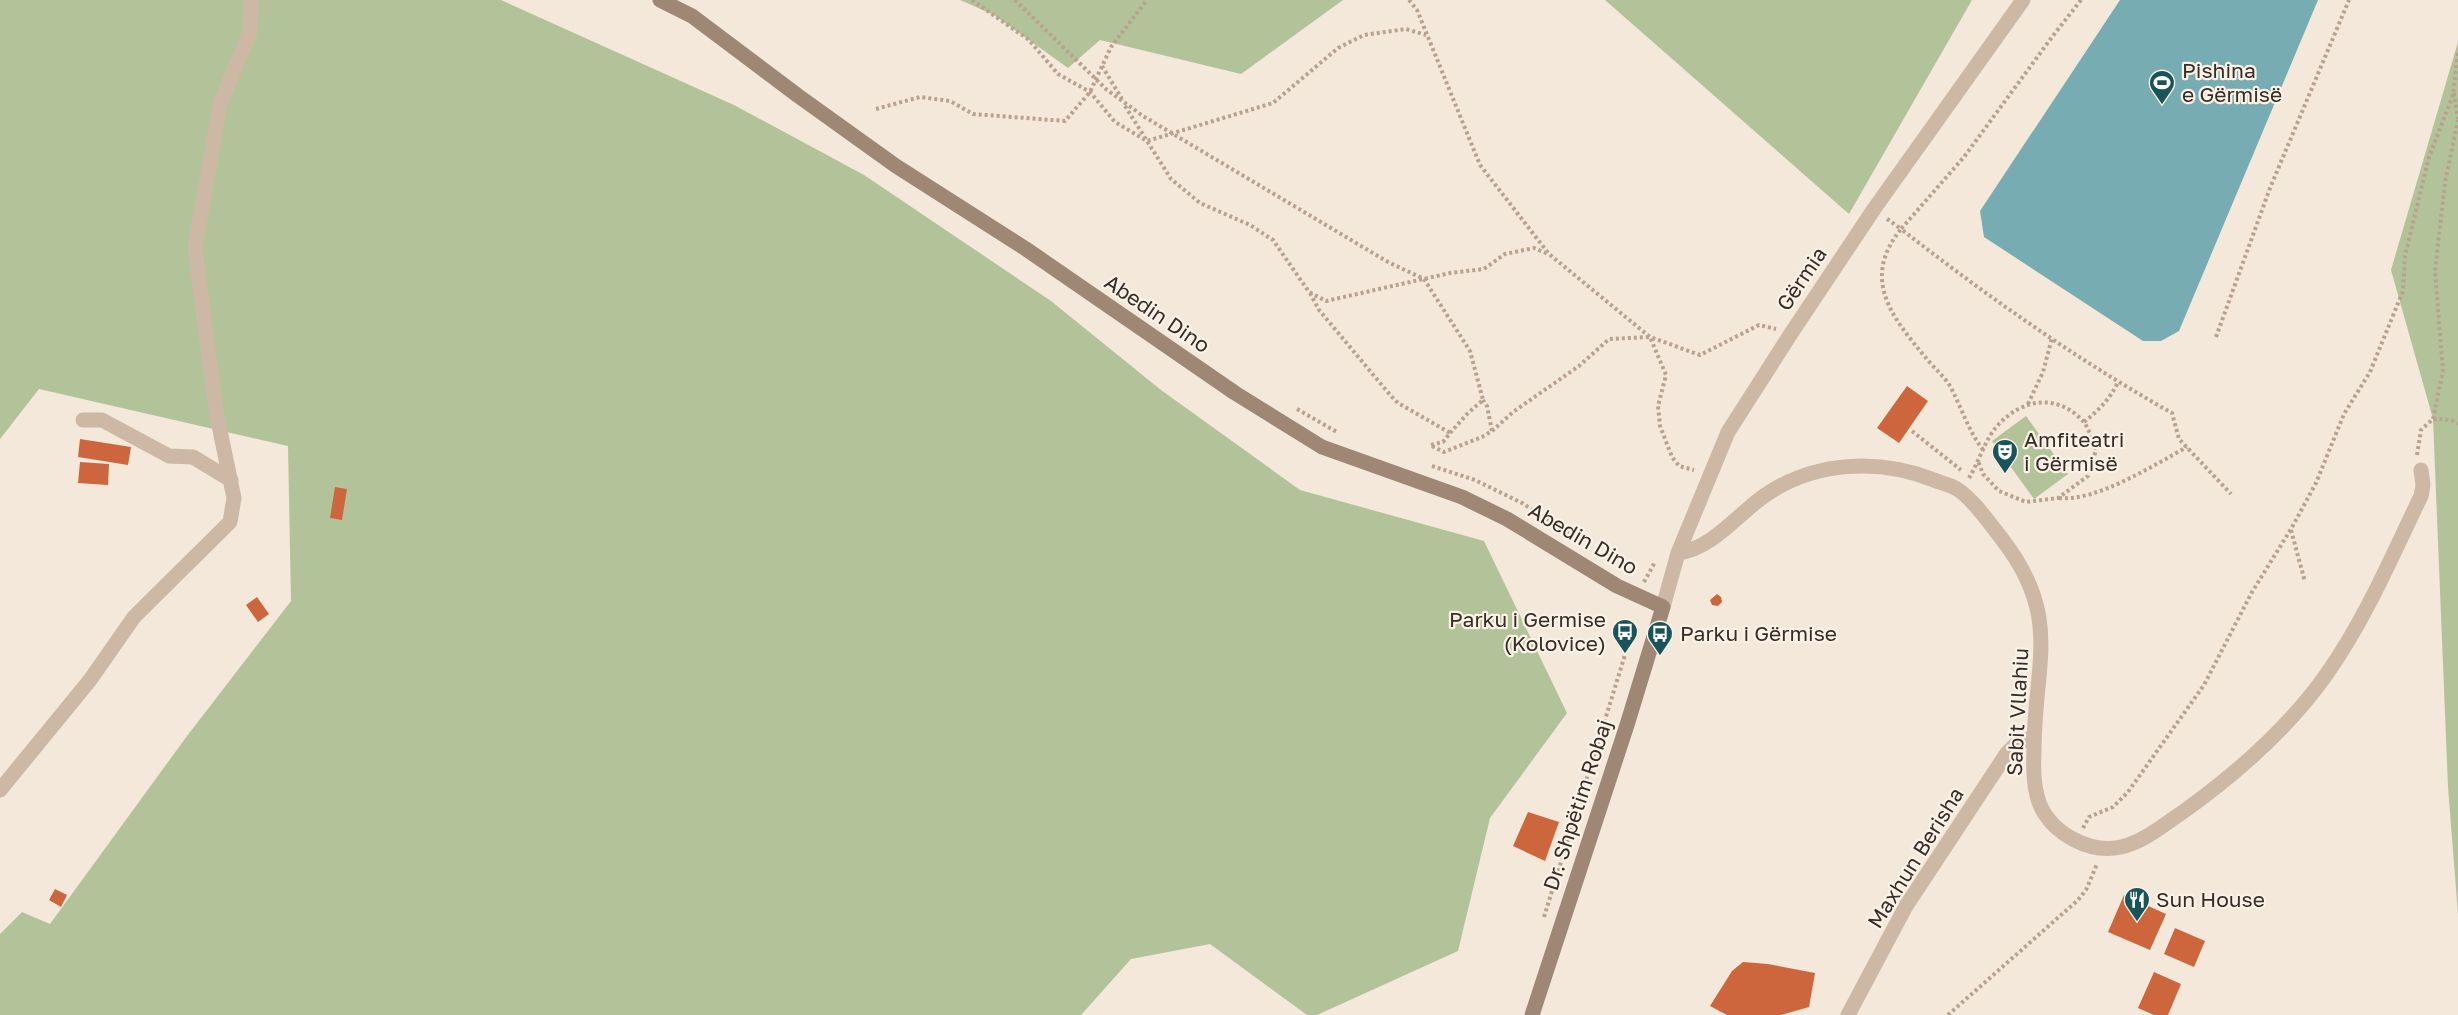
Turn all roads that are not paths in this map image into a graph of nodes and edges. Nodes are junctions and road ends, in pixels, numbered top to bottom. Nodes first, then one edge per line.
1 (251, 0) edge
2 (660, 0) edge
3 (2023, 0) edge
4 (83, 420) dead end
5 (2421, 470) road end
6 (231, 480) junction
7 (1678, 553) junction
8 (1663, 607) junction
9 (2034, 737) junction
10 (0, 790) edge
11 (1532, 1015) edge
12 (1848, 1015) edge

1 - 6 street
2 - 8 street, Abedin Dino
3 - 7 street, Gërmia
4 - 6 street
5 - 9 street, Sabit Vllahiu
6 - 10 street
7 - 8 street, Gërmia
7 - 9 street, Sabit Vllahiu
8 - 11 street, Dr. Shpëtim Robaj
9 - 12 street, Maxhun Berisha

